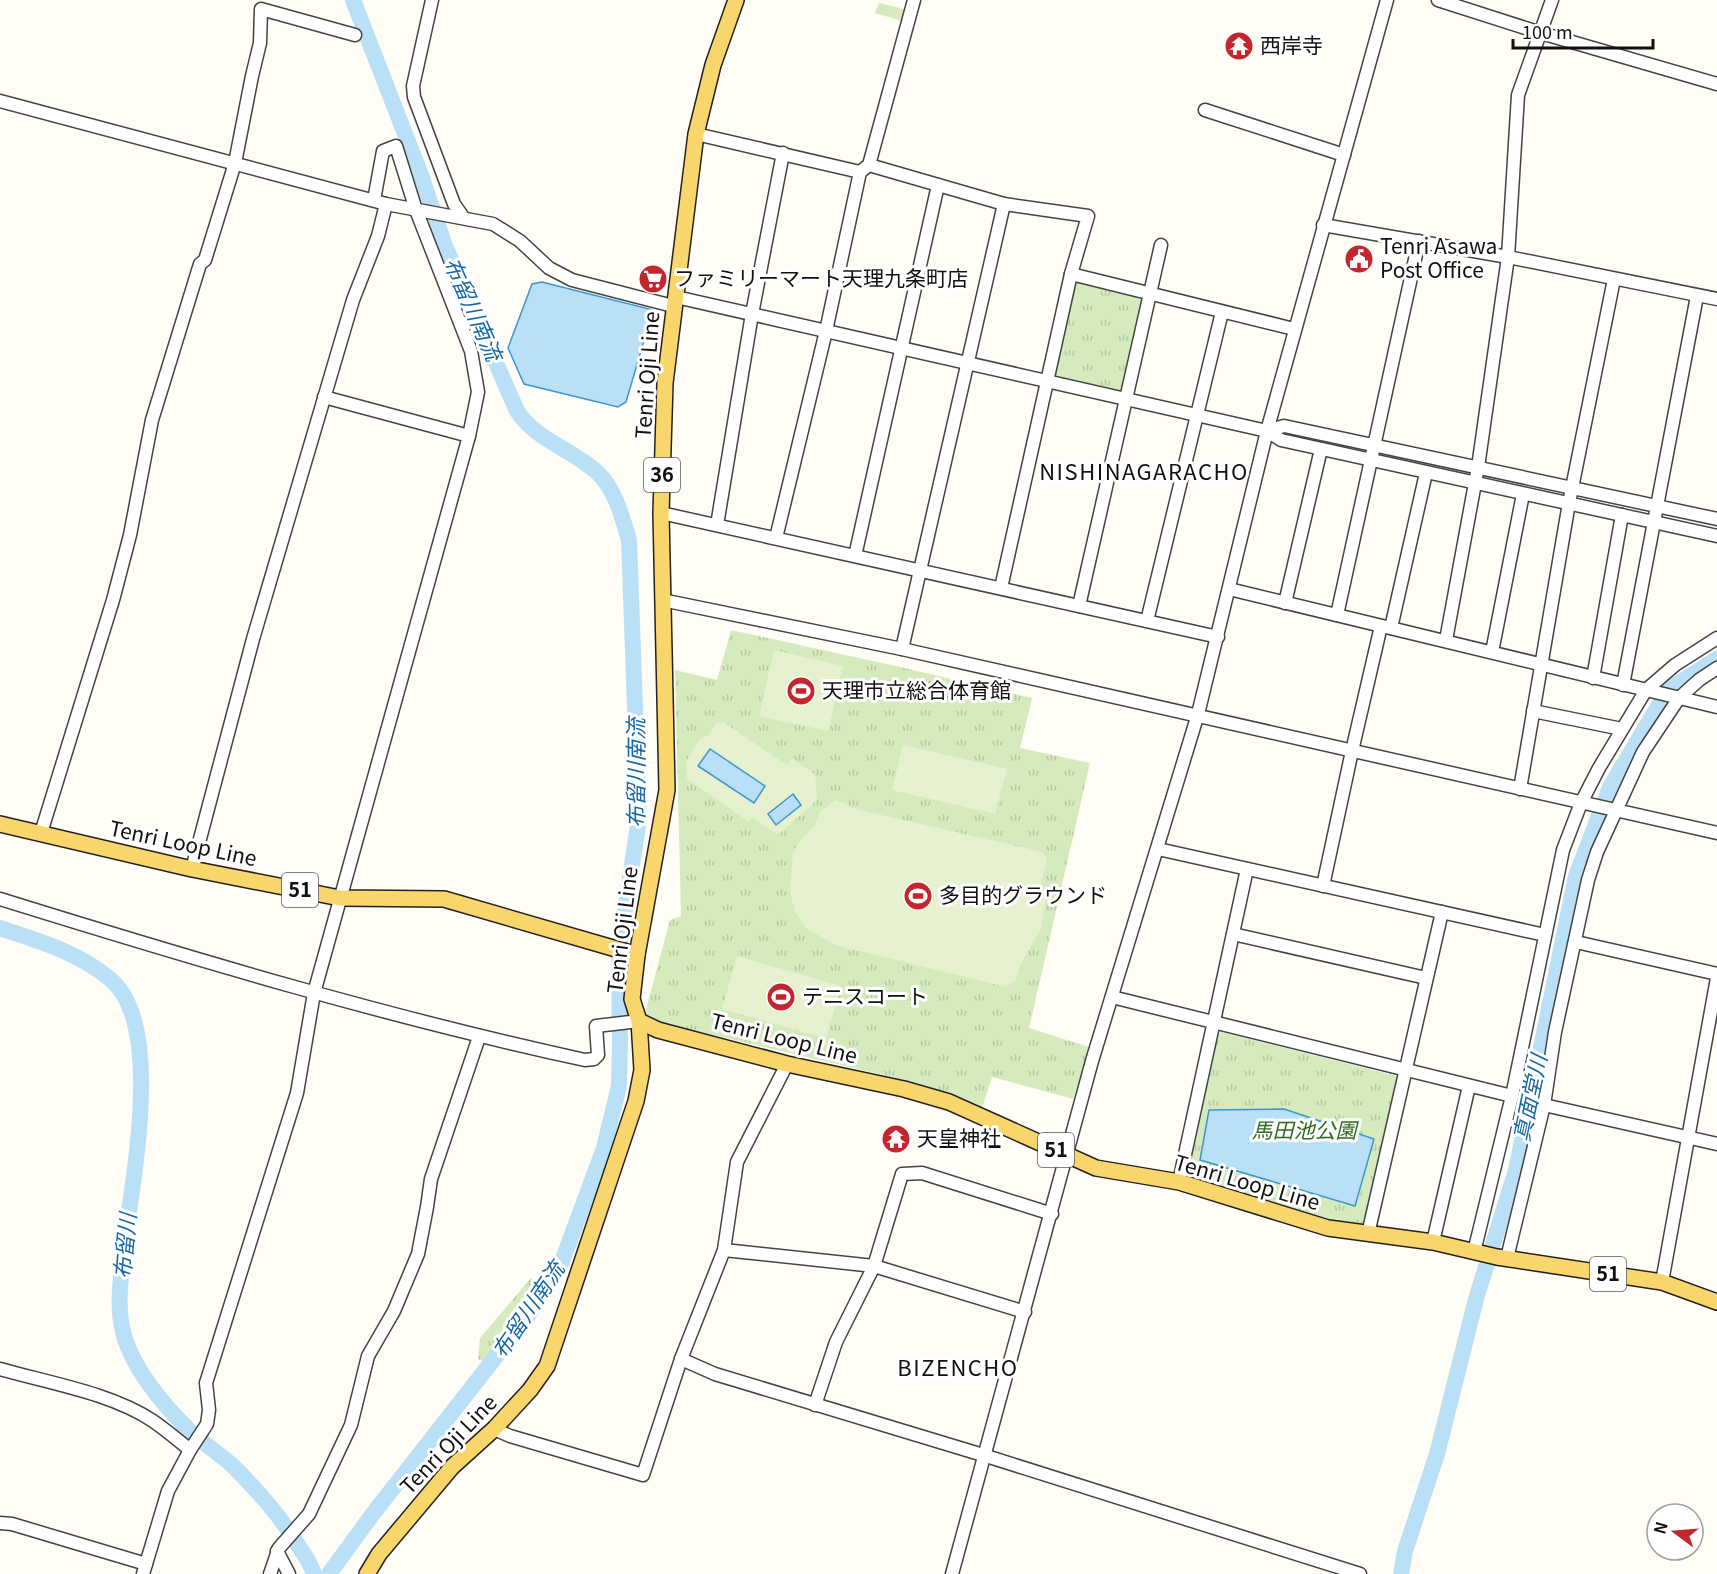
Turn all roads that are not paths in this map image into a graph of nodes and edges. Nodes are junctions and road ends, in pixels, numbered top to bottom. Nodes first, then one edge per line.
1 (432, 0) edge
2 (736, 0) edge
3 (914, 0) edge
4 (1387, 0) edge
5 (1438, 0) edge
6 (1552, 0) edge
7 (1541, 33) junction
8 (355, 35) dead end
9 (1717, 84) edge
10 (0, 101) edge
11 (1205, 110) dead end
12 (696, 134) junction
13 (1346, 148) junction
14 (783, 153) junction
15 (235, 163) junction
16 (864, 169) junction
17 (938, 185) junction
18 (380, 202) junction
19 (1004, 204) junction
20 (419, 210) junction
21 (460, 217) junction
22 (1323, 225) junction
23 (1419, 242) junction
24 (1161, 245) dead end
25 (1508, 257) junction
26 (1071, 274) junction
27 (1614, 279) junction
28 (1150, 294) junction
29 (1697, 296) junction
30 (1717, 299) edge
31 (674, 302) junction
32 (1222, 312) junction
33 (752, 314) junction
34 (1294, 329) junction
35 (826, 331) junction
36 (902, 348) junction
37 (968, 364) junction
38 (1047, 380) junction
39 (324, 397) junction
40 (1127, 398) junction
41 (1197, 416) junction
42 (1267, 431) junction
43 (469, 436) junction
44 (1375, 446) junction
45 (1321, 449) junction
46 (1372, 461) junction
47 (1478, 467) junction
48 (1426, 473) junction
49 (1475, 484) junction
50 (1574, 487) junction
51 (1523, 494) junction
52 (1569, 503) junction
53 (1656, 507) junction
54 (662, 513) junction
55 (1622, 515) junction
56 (1717, 519) edge
57 (1653, 522) junction
58 (717, 525) junction
59 (1717, 536) edge
60 (776, 538) junction
61 (855, 556) junction
62 (920, 570) junction
63 (1001, 588) junction
64 (1229, 589) junction
65 (662, 600) junction
66 (1285, 603) junction
67 (1079, 606) junction
68 (1337, 615) junction
69 (1147, 621) junction
70 (1386, 627) junction
71 (1218, 637) junction
72 (1717, 638) edge
73 (1446, 640) junction
74 (902, 649) junction
75 (1492, 652) junction
76 (1540, 665) junction
77 (1717, 668) edge
78 (1593, 678) junction
79 (1623, 686) junction
80 (1649, 691) junction
81 (1677, 698) junction
82 (1717, 707) edge
83 (1533, 711) junction
84 (1198, 714) junction
85 (1622, 729) junction
86 (1352, 752) junction
87 (1520, 789) junction
88 (1586, 804) junction
89 (1614, 810) junction
90 (0, 824) edge
91 (41, 833) junction
92 (1717, 833) edge
93 (1158, 849) junction
94 (192, 869) junction
95 (1247, 869) junction
96 (1323, 886) junction
97 (340, 898) junction
98 (0, 899) edge
99 (1442, 912) junction
100 (1233, 934) junction
101 (1545, 935) junction
102 (1576, 942) junction
103 (634, 955) junction
104 (1717, 976) edge
105 (1426, 978) junction
106 (314, 993) junction
107 (1112, 997) junction
108 (635, 1021) junction
109 (1214, 1022) junction
110 (479, 1037) junction
111 (787, 1064) junction
112 (1405, 1071) junction
113 (1469, 1086) junction
114 (1512, 1096) junction
115 (1544, 1105) junction
116 (1690, 1137) junction
117 (1717, 1144) edge
118 (1066, 1156) junction
119 (1179, 1182) junction
120 (1052, 1214) junction
121 (1368, 1234) junction
122 (1433, 1242) junction
123 (724, 1250) junction
124 (1477, 1252) junction
125 (1502, 1257) junction
126 (874, 1266) junction
127 (1662, 1282) junction
128 (1717, 1302) edge
129 (1025, 1312) junction
130 (681, 1359) junction
131 (0, 1369) edge
132 (815, 1405) junction
133 (494, 1429) junction
134 (191, 1447) junction
135 (983, 1455) junction
136 (0, 1523) edge
137 (278, 1549) junction
138 (145, 1569) edge
139 (270, 1574) edge
140 (290, 1574) edge
141 (367, 1574) edge
142 (952, 1574) edge
143 (1360, 1574) edge

1 - 21 street
2 - 12 main road, Tenri Oji Line / 36
3 - 16 street
4 - 13 street
5 - 7 street
6 - 7 street
7 - 9 street
7 - 25 street
8 - 15 street
10 - 15 street
11 - 13 street
12 - 14 street
12 - 31 main road, Tenri Oji Line / 36
13 - 22 street
14 - 16 street
14 - 33 street
15 - 18 street
15 - 91 street
16 - 17 street
16 - 35 street
17 - 19 street
17 - 36 street
18 - 20 street
18 - 20 street
18 - 39 street
19 - 26 street
19 - 37 street
20 - 21 street
20 - 43 street
21 - 31 street
22 - 23 street
22 - 34 street
23 - 25 street
23 - 44 street
24 - 28 street
25 - 27 street
25 - 47 street
26 - 28 street
26 - 38 street
27 - 29 street
27 - 50 street
28 - 32 street
28 - 40 street
29 - 30 street
29 - 53 street
31 - 33 street
31 - 54 main road, Tenri Oji Line / 36
32 - 34 street
32 - 41 street
33 - 35 street
33 - 58 street
34 - 42 street
35 - 36 street
35 - 60 street
36 - 37 street
36 - 61 street
37 - 38 street
37 - 62 street
38 - 40 street
38 - 63 street
39 - 43 street
39 - 94 street
40 - 41 street
40 - 67 street
41 - 42 street
41 - 69 street
42 - 44 street
42 - 45 street
42 - 64 street
43 - 97 street
44 - 46 street
44 - 47 street
45 - 46 street
45 - 66 street
46 - 48 street
46 - 68 street
47 - 49 street
47 - 50 street
48 - 49 street
48 - 70 street
49 - 51 street
49 - 73 street
50 - 52 street
50 - 53 street
51 - 52 street
51 - 75 street
52 - 55 street
52 - 76 street
53 - 56 street
53 - 57 street
54 - 58 street
54 - 65 main road, Tenri Oji Line / 36
55 - 57 street
55 - 78 street
57 - 59 street
57 - 79 street
58 - 60 street
60 - 61 street
61 - 62 street
62 - 63 street
62 - 74 street
63 - 67 street
64 - 66 street
64 - 71 street
65 - 74 street
65 - 103 main road, Tenri Oji Line / 36
66 - 68 street
67 - 69 street
68 - 70 street
69 - 71 street
70 - 73 street
70 - 86 street
71 - 84 street
72 - 80 street
73 - 75 street
74 - 84 street
75 - 76 street
76 - 78 street
76 - 83 street
77 - 81 street
78 - 79 street
79 - 80 street
80 - 81 street
80 - 85 street
81 - 82 street
81 - 89 street
83 - 85 street
83 - 87 street
84 - 86 street
84 - 93 street
85 - 88 street
86 - 87 street
86 - 96 street
87 - 88 street
88 - 89 street
88 - 101 street
89 - 92 street
89 - 102 street
90 - 91 main road, Tenri Loop Line / 51
91 - 94 main road, Tenri Loop Line / 51
93 - 95 street
93 - 107 street
94 - 97 main road, Tenri Loop Line / 51
95 - 96 street
95 - 100 street
96 - 99 street
97 - 103 main road, Tenri Loop Line / 51
97 - 106 street
98 - 106 street
99 - 101 street
99 - 105 street
100 - 105 street
100 - 109 street
101 - 114 street
102 - 104 street
102 - 115 street
103 - 108 main road, Tenri Oji Line / 36
104 - 116 street
105 - 112 street
106 - 110 street
106 - 134 street
107 - 109 street
107 - 118 street
108 - 110 street
108 - 111 main road, Tenri Loop Line / 51
108 - 133 main road, Tenri Oji Line / 36
109 - 112 street
109 - 119 street
110 - 137 street
111 - 118 main road, Tenri Loop Line / 51
111 - 123 street
112 - 113 street
112 - 121 street
113 - 114 street
113 - 122 street
114 - 124 street
115 - 116 street
115 - 125 street
116 - 117 street
116 - 127 street
118 - 119 main road, Tenri Loop Line / 51
118 - 120 street
119 - 121 main road, Tenri Loop Line / 51
120 - 126 street
120 - 129 street
121 - 122 main road, Tenri Loop Line / 51
122 - 124 main road, Tenri Loop Line / 51
123 - 126 street
123 - 130 street
124 - 125 main road, Tenri Loop Line / 51
125 - 127 main road, Tenri Loop Line / 51
126 - 129 street
126 - 132 street
127 - 128 main road, Tenri Loop Line / 51
129 - 135 street
130 - 132 street
130 - 133 street
131 - 134 street
132 - 135 street
133 - 141 main road, Tenri Oji Line / 36
134 - 138 street
135 - 142 street
135 - 143 street
136 - 138 street
137 - 139 street
137 - 140 street

